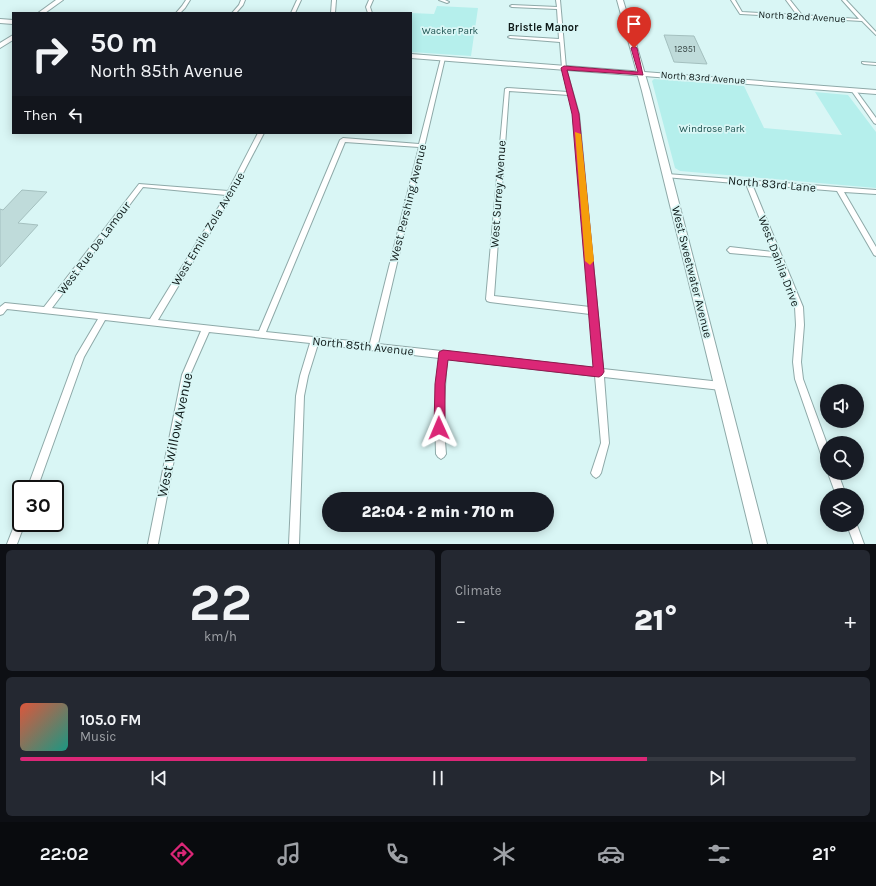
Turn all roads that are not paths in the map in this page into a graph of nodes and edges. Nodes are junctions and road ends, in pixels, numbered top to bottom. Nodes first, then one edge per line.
1 (60, 0) edge
2 (188, 0) edge
3 (243, 0) edge
4 (299, 0) edge
5 (334, 0) edge
6 (371, 0) edge
7 (441, 0) edge
8 (558, 0) edge
9 (620, 0) edge
10 (733, 0) edge
11 (788, 0) edge
12 (844, 0) edge
13 (447, 2) dead end
14 (512, 6) dead end
15 (559, 8) junction
16 (42, 12) edge
17 (179, 12) edge
18 (235, 12) edge
19 (293, 12) edge
20 (333, 12) edge
21 (370, 12) edge
22 (801, 16) junction
23 (863, 20) junction
24 (0, 21) edge
25 (12, 22) edge
26 (0, 26) edge
27 (12, 27) edge
28 (12, 31) edge
29 (876, 34) edge
30 (510, 37) dead end
31 (0, 38) edge
32 (12, 38) edge
33 (562, 41) junction
34 (0, 46) edge
35 (412, 56) edge
36 (443, 58) junction
37 (864, 63) dead end
38 (876, 64) edge
39 (564, 68) junction
40 (641, 74) junction
41 (853, 90) junction
42 (876, 92) edge
43 (570, 94) junction
44 (876, 121) edge
45 (260, 134) edge
46 (422, 146) junction
47 (667, 176) junction
48 (748, 182) junction
49 (840, 189) junction
50 (876, 192) edge
51 (229, 193) junction
52 (730, 250) dead end
53 (876, 253) edge
54 (778, 255) junction
55 (2, 309) edge
56 (46, 311) junction
57 (594, 312) junction
58 (103, 317) junction
59 (152, 323) junction
60 (206, 329) junction
61 (261, 335) junction
62 (315, 341) junction
63 (373, 347) junction
64 (443, 355) junction
65 (599, 372) junction
66 (721, 386) junction
67 (820, 438) edge
68 (441, 454) dead end
69 (596, 473) dead end
70 (35, 480) edge
71 (16, 532) edge
72 (855, 532) edge
73 (12, 544) edge
74 (153, 544) edge
75 (294, 544) edge
76 (760, 544) edge
77 (859, 544) edge

1 - 16 street
2 - 17 street
3 - 18 street
4 - 19 street
5 - 20 street
6 - 21 street
7 - 13 street
8 - 15 street
9 - 40 street, West Sweetwater Avenue
10 - 22 street, North 82nd Avenue
11 - 22 street
12 - 23 street
14 - 15 street
15 - 33 street
22 - 23 street, North 82nd Avenue
23 - 29 street
24 - 25 main road
26 - 27 main road
28 - 31 street
30 - 33 street
32 - 34 street
33 - 39 street
35 - 36 main road, North 83rd Avenue
36 - 39 main road, North 83rd Avenue
36 - 46 street, West Pershing Avenue
37 - 38 street
39 - 40 main road, North 83rd Avenue
39 - 43 street
40 - 41 main road, North 83rd Avenue
40 - 47 street, West Sweetwater Avenue
41 - 42 main road, North 83rd Avenue
41 - 44 street
43 - 57 street
43 - 57 street, West Surrey Avenue
45 - 51 street, West Emile Zola Avenue
46 - 61 street
46 - 63 street, West Pershing Avenue
47 - 48 street, North 83rd Lane
47 - 66 street, West Sweetwater Avenue
48 - 49 street, North 83rd Lane
48 - 54 street, West Dahlia Drive
49 - 50 street, North 83rd Lane
49 - 53 street
51 - 56 street, West Rue De Lamour
51 - 59 street, West Emile Zola Avenue
52 - 54 street
54 - 67 street, West Dahlia Drive
55 - 56 street, North 85th Avenue
56 - 58 street, North 85th Avenue
57 - 65 street
58 - 59 street, North 85th Avenue
58 - 70 street
59 - 60 street, North 85th Avenue
60 - 61 street, North 85th Avenue
60 - 74 street, West Willow Avenue
61 - 62 street, North 85th Avenue
62 - 63 street, North 85th Avenue
62 - 75 street
63 - 64 street, North 85th Avenue
64 - 65 street, North 85th Avenue
64 - 68 street
65 - 66 street, North 85th Avenue
65 - 69 street
66 - 76 street, West Sweetwater Avenue
71 - 73 street
72 - 77 street

